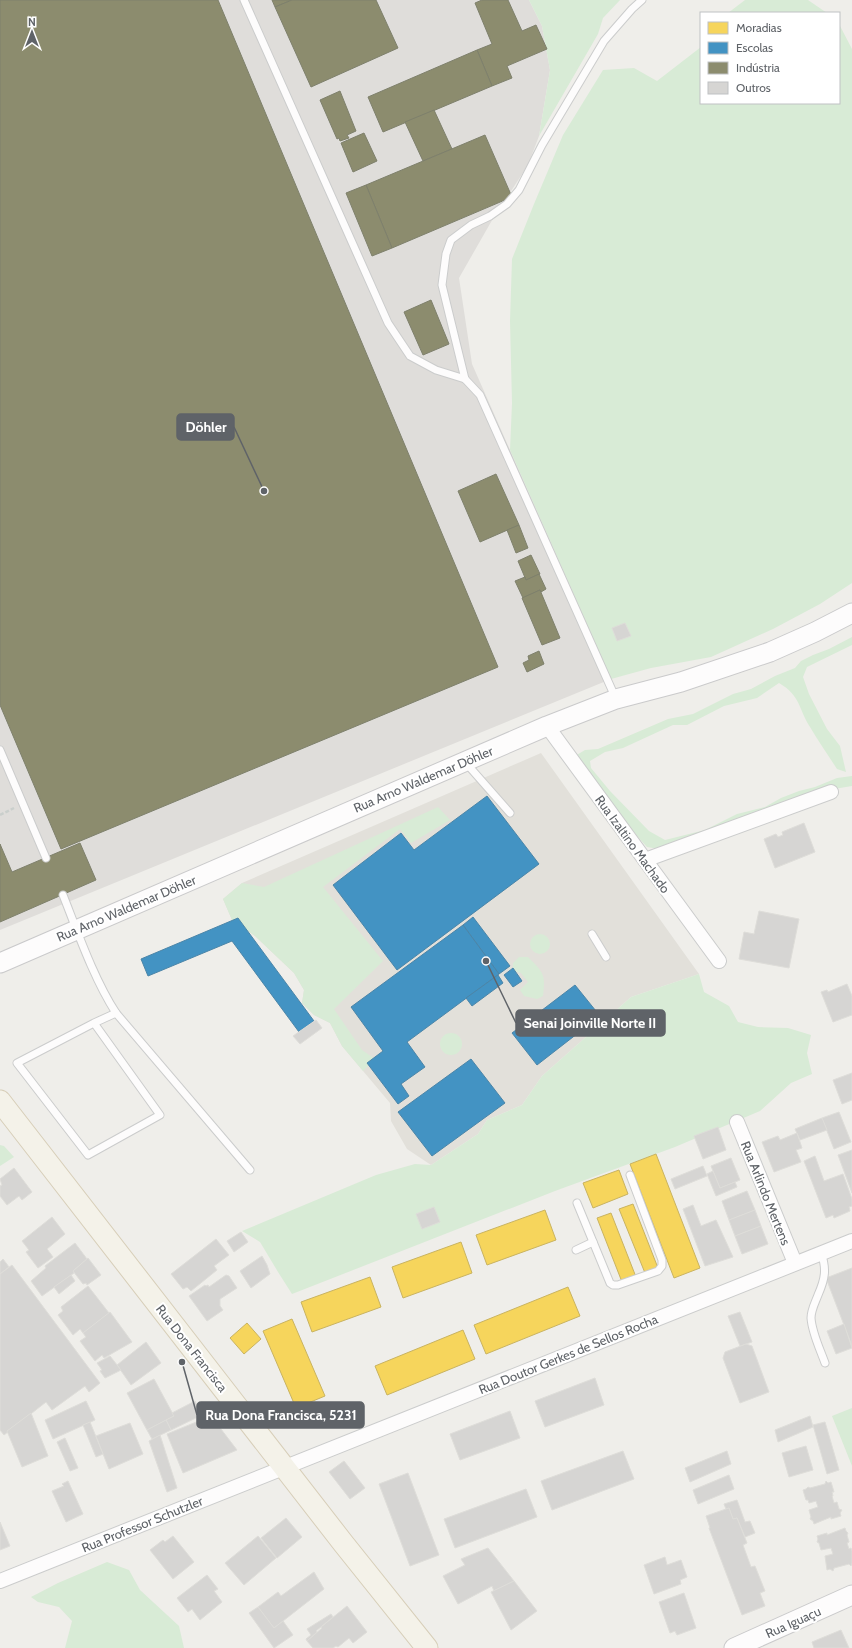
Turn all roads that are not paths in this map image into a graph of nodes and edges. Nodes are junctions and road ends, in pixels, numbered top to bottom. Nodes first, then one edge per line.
1 (244, 0) edge
2 (642, 0) edge
3 (465, 379) junction
4 (852, 612) edge
5 (616, 699) junction
6 (547, 726) junction
7 (0, 750) edge
8 (465, 761) junction
9 (831, 792) dead end
10 (510, 813) dead end
11 (46, 858) dead end
12 (645, 860) junction
13 (63, 895) dead end
14 (76, 930) junction
15 (592, 934) dead end
16 (606, 957) dead end
17 (719, 961) dead end
18 (0, 963) edge
19 (116, 1013) junction
20 (94, 1022) junction
21 (1, 1102) edge
22 (737, 1122) dead end
23 (0, 1128) edge
24 (22, 1128) junction
25 (250, 1170) dead end
26 (630, 1175) dead end
27 (577, 1203) dead end
28 (852, 1241) edge
29 (593, 1242) junction
30 (576, 1250) dead end
31 (821, 1253) junction
32 (795, 1263) junction
33 (825, 1363) dead end
34 (285, 1467) junction
35 (0, 1581) edge
36 (852, 1595) edge
37 (427, 1648) edge
38 (734, 1648) edge

1 - 3 lane
2 - 3 lane
3 - 5 lane
4 - 5 main road, Rua Arno Waldemar Döhler
5 - 6 main road, Rua Arno Waldemar Döhler
6 - 8 main road, Rua Arno Waldemar Döhler
6 - 12 street, Rua Izaltino Machado
7 - 11 lane
8 - 10 lane
8 - 14 main road, Rua Arno Waldemar Döhler
9 - 12 street
12 - 17 street, Rua Izaltino Machado
13 - 14 lane
14 - 18 main road, Rua Arno Waldemar Döhler
14 - 19 lane
15 - 16 lane
19 - 20 lane
19 - 25 lane
20 - 20 lane
21 - 24 main road, Rua Dona Francisca
22 - 32 street, Rua Arlindo Mertens
23 - 24 main road
24 - 34 main road, Rua Dona Francisca
26 - 29 lane
27 - 29 lane
28 - 31 street, Rua Doutor Gerkes de Sellos Rocha
29 - 30 lane
31 - 32 street, Rua Doutor Gerkes de Sellos Rocha
31 - 33 lane
32 - 34 street, Rua Doutor Gerkes de Sellos Rocha
34 - 35 street, Rua Professor Schutzler
34 - 37 main road, Rua Dona Francisca
36 - 38 main road, Rua Iguaçu

